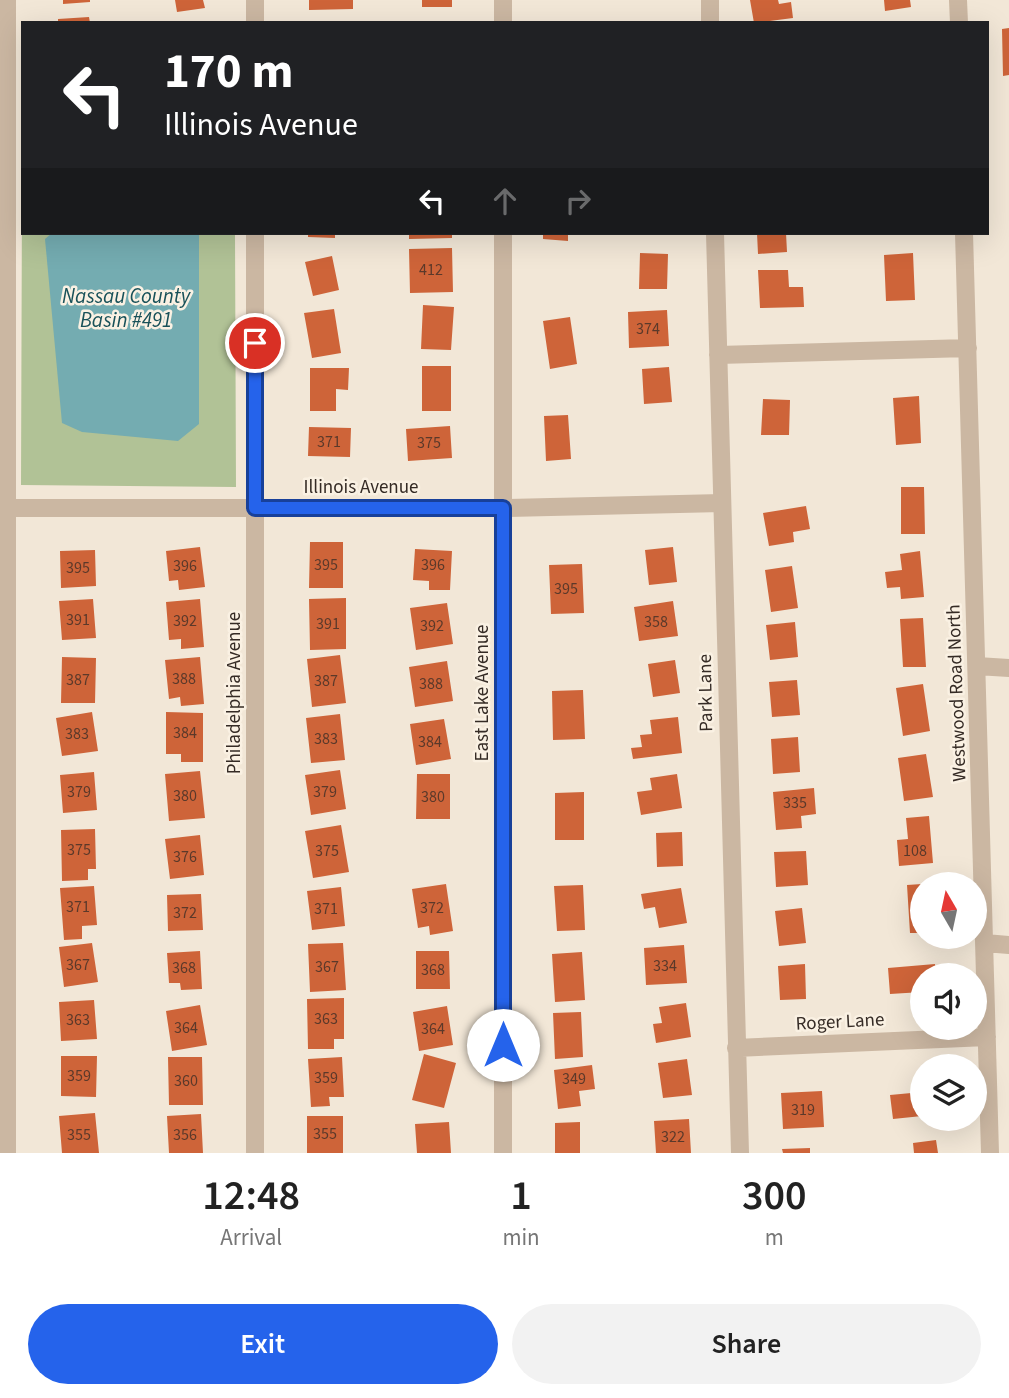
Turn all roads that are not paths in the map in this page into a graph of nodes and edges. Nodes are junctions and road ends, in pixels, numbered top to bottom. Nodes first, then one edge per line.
1 (7, 0) edge
2 (255, 0) edge
3 (503, 0) edge
4 (710, 0) edge
5 (958, 0) edge
6 (255, 21) edge
7 (503, 21) edge
8 (710, 21) edge
9 (959, 21) edge
10 (255, 235) edge
11 (503, 235) edge
12 (715, 235) edge
13 (964, 235) edge
14 (968, 348) junction
15 (718, 355) junction
16 (722, 503) junction
17 (4, 508) edge
18 (255, 508) junction
19 (503, 508) junction
20 (977, 666) junction
21 (1009, 668) edge
22 (983, 872) edge
23 (987, 943) edge
24 (1009, 944) edge
25 (987, 1037) edge
26 (919, 1040) edge
27 (736, 1048) junction
28 (7, 1153) edge
29 (255, 1153) edge
30 (503, 1153) edge
31 (740, 1153) edge
32 (990, 1153) edge

1 - 17 street
2 - 6 street
3 - 7 street
4 - 8 street
5 - 9 street
10 - 18 street, Philadelphia Avenue
11 - 19 street, East Lake Avenue
12 - 15 street, Park Lane
13 - 14 street, Westwood Road North
14 - 15 street
14 - 20 street, Westwood Road North
15 - 16 street, Park Lane
16 - 19 street, Illinois Avenue
16 - 27 street, Park Lane
17 - 18 street, Illinois Avenue
17 - 28 street
18 - 19 street, Illinois Avenue
18 - 29 street, Philadelphia Avenue
19 - 30 street, East Lake Avenue
20 - 21 street
20 - 22 street, Westwood Road North
23 - 24 street
25 - 32 street, Westwood Road North
26 - 27 street, Roger Lane
27 - 31 street, Park Lane

